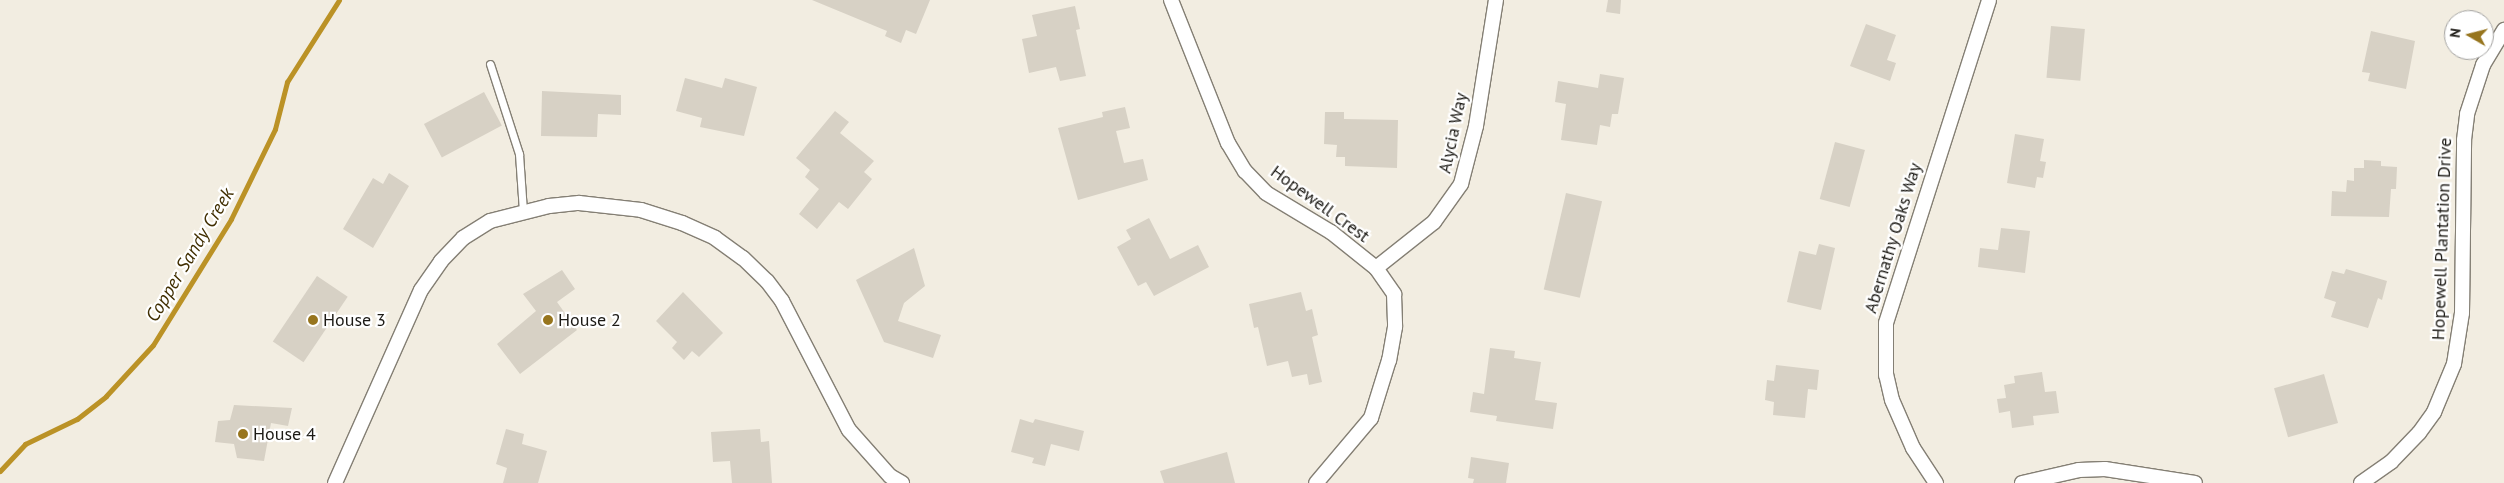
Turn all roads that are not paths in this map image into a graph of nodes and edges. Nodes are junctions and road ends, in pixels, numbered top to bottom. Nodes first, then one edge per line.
1 (1171, 0) edge
2 (1496, 0) edge
3 (1989, 0) edge
4 (2504, 30) edge
5 (490, 64) dead end
6 (523, 211) junction
7 (1376, 268) junction
8 (887, 479) edge
9 (335, 483) edge
10 (902, 483) edge
11 (1316, 483) edge
12 (1936, 483) edge
13 (2022, 483) edge
14 (2195, 483) edge
15 (2361, 483) edge

1 - 7 street, Hopewell Crest
2 - 7 street, Alycia Way
3 - 12 street, Abernathy Oaks Way
4 - 15 street, Hopewell Plantation Drive
5 - 6 lane
6 - 8 street
6 - 9 street
7 - 11 street, Hopewell Crest
8 - 10 street
13 - 14 street

